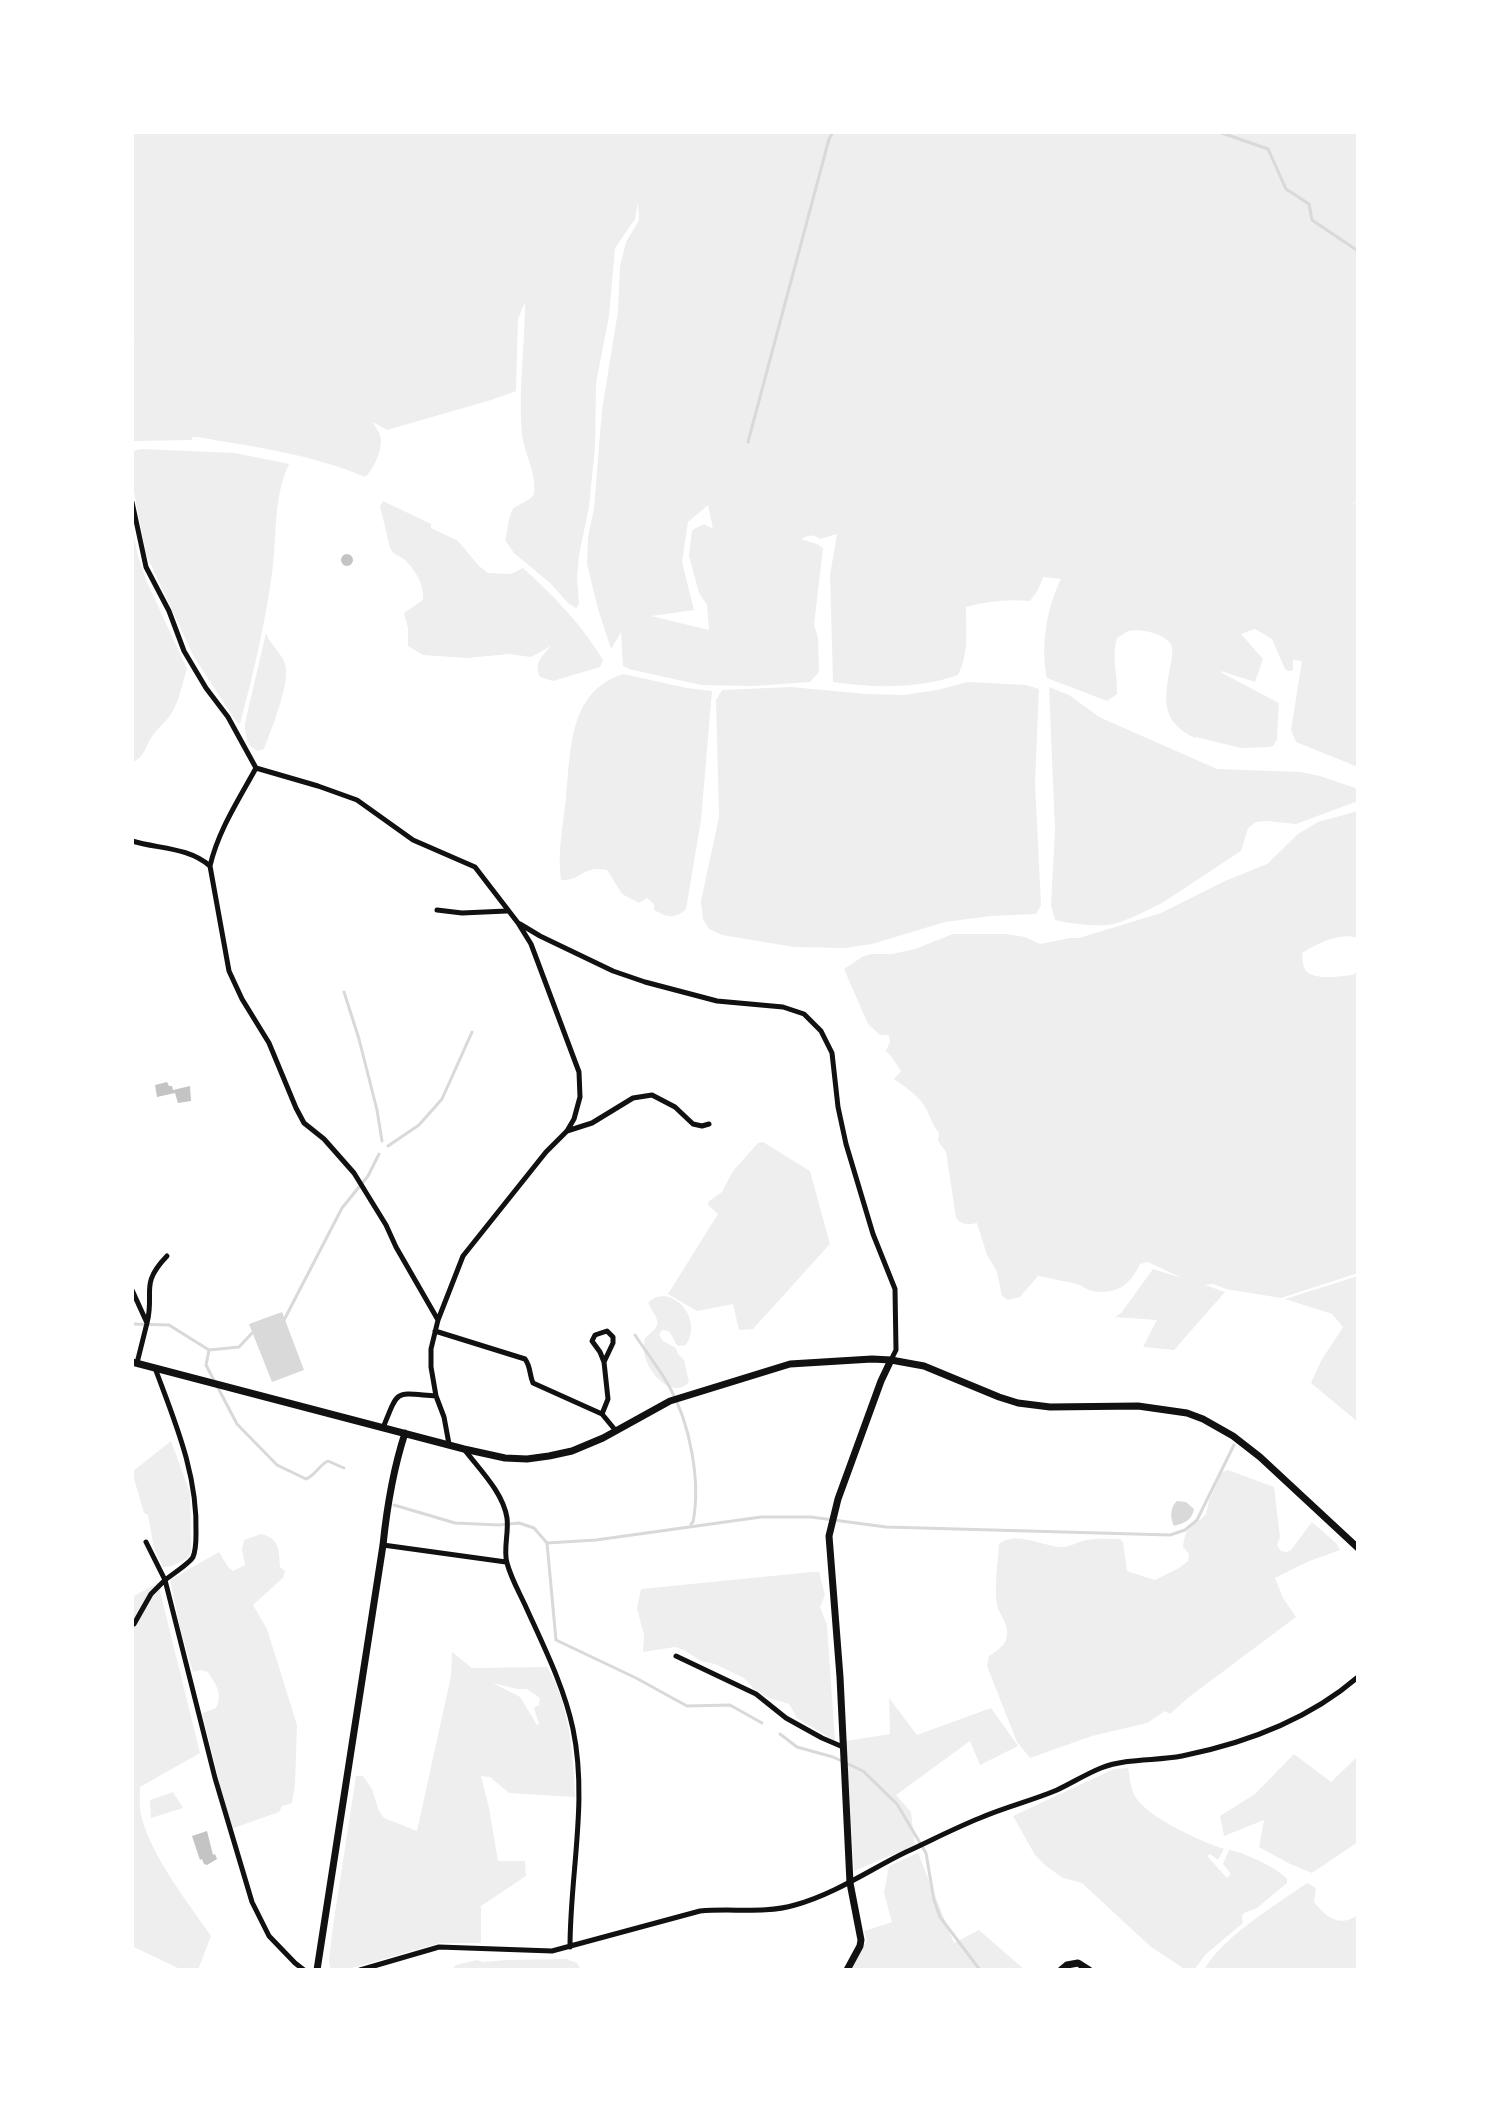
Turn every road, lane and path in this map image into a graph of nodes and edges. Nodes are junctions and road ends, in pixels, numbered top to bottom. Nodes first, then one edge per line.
1 (132, 502) edge
2 (256, 768) junction
3 (132, 841) edge
4 (210, 866) junction
5 (437, 910) dead end
6 (507, 911) junction
7 (518, 923) junction
8 (540, 936) junction
9 (531, 944) junction
10 (709, 1124) dead end
11 (567, 1131) junction
12 (167, 1256) dead end
13 (132, 1290) edge
14 (438, 1320) junction
15 (147, 1323) junction
16 (435, 1331) junction
17 (891, 1360) junction
18 (604, 1362) junction
19 (135, 1363) edge
20 (155, 1368) junction
21 (436, 1396) junction
22 (602, 1414) junction
23 (383, 1428) junction
24 (616, 1431) junction
25 (405, 1433) junction
26 (449, 1444) junction
27 (464, 1449) junction
28 (146, 1542) dead end
29 (383, 1545) junction
30 (1358, 1548) edge
31 (506, 1562) junction
32 (165, 1580) junction
33 (132, 1625) edge
34 (676, 1656) dead end
35 (1358, 1677) edge
36 (843, 1747) junction
37 (850, 1883) junction
38 (570, 1947) junction
39 (304, 1970) edge
40 (317, 1970) edge
41 (360, 1970) edge
42 (847, 1970) edge
43 (1061, 1970) edge
44 (1089, 1970) edge

1 - 2 street
2 - 4 street
2 - 6 street
3 - 4 street
4 - 14 street
5 - 6 street
6 - 7 street
7 - 8 street
7 - 9 street
8 - 9 street
8 - 17 street
9 - 11 street
10 - 11 street
11 - 14 street
12 - 15 street
13 - 15 street
14 - 16 street
15 - 19 street
16 - 21 street
16 - 22 street
17 - 24 street
17 - 30 street
17 - 36 street
18 - 18 street
18 - 22 street
19 - 20 street
20 - 23 street
20 - 32 street
21 - 23 street
21 - 26 street
22 - 24 street
23 - 25 street
24 - 27 street
25 - 26 street
25 - 29 street
26 - 27 street
27 - 31 street
28 - 32 street
29 - 31 street
29 - 40 street
31 - 38 street
32 - 33 street
32 - 39 street
34 - 36 street
35 - 37 street
36 - 37 street
37 - 38 street
37 - 42 street
38 - 41 street
43 - 44 street

